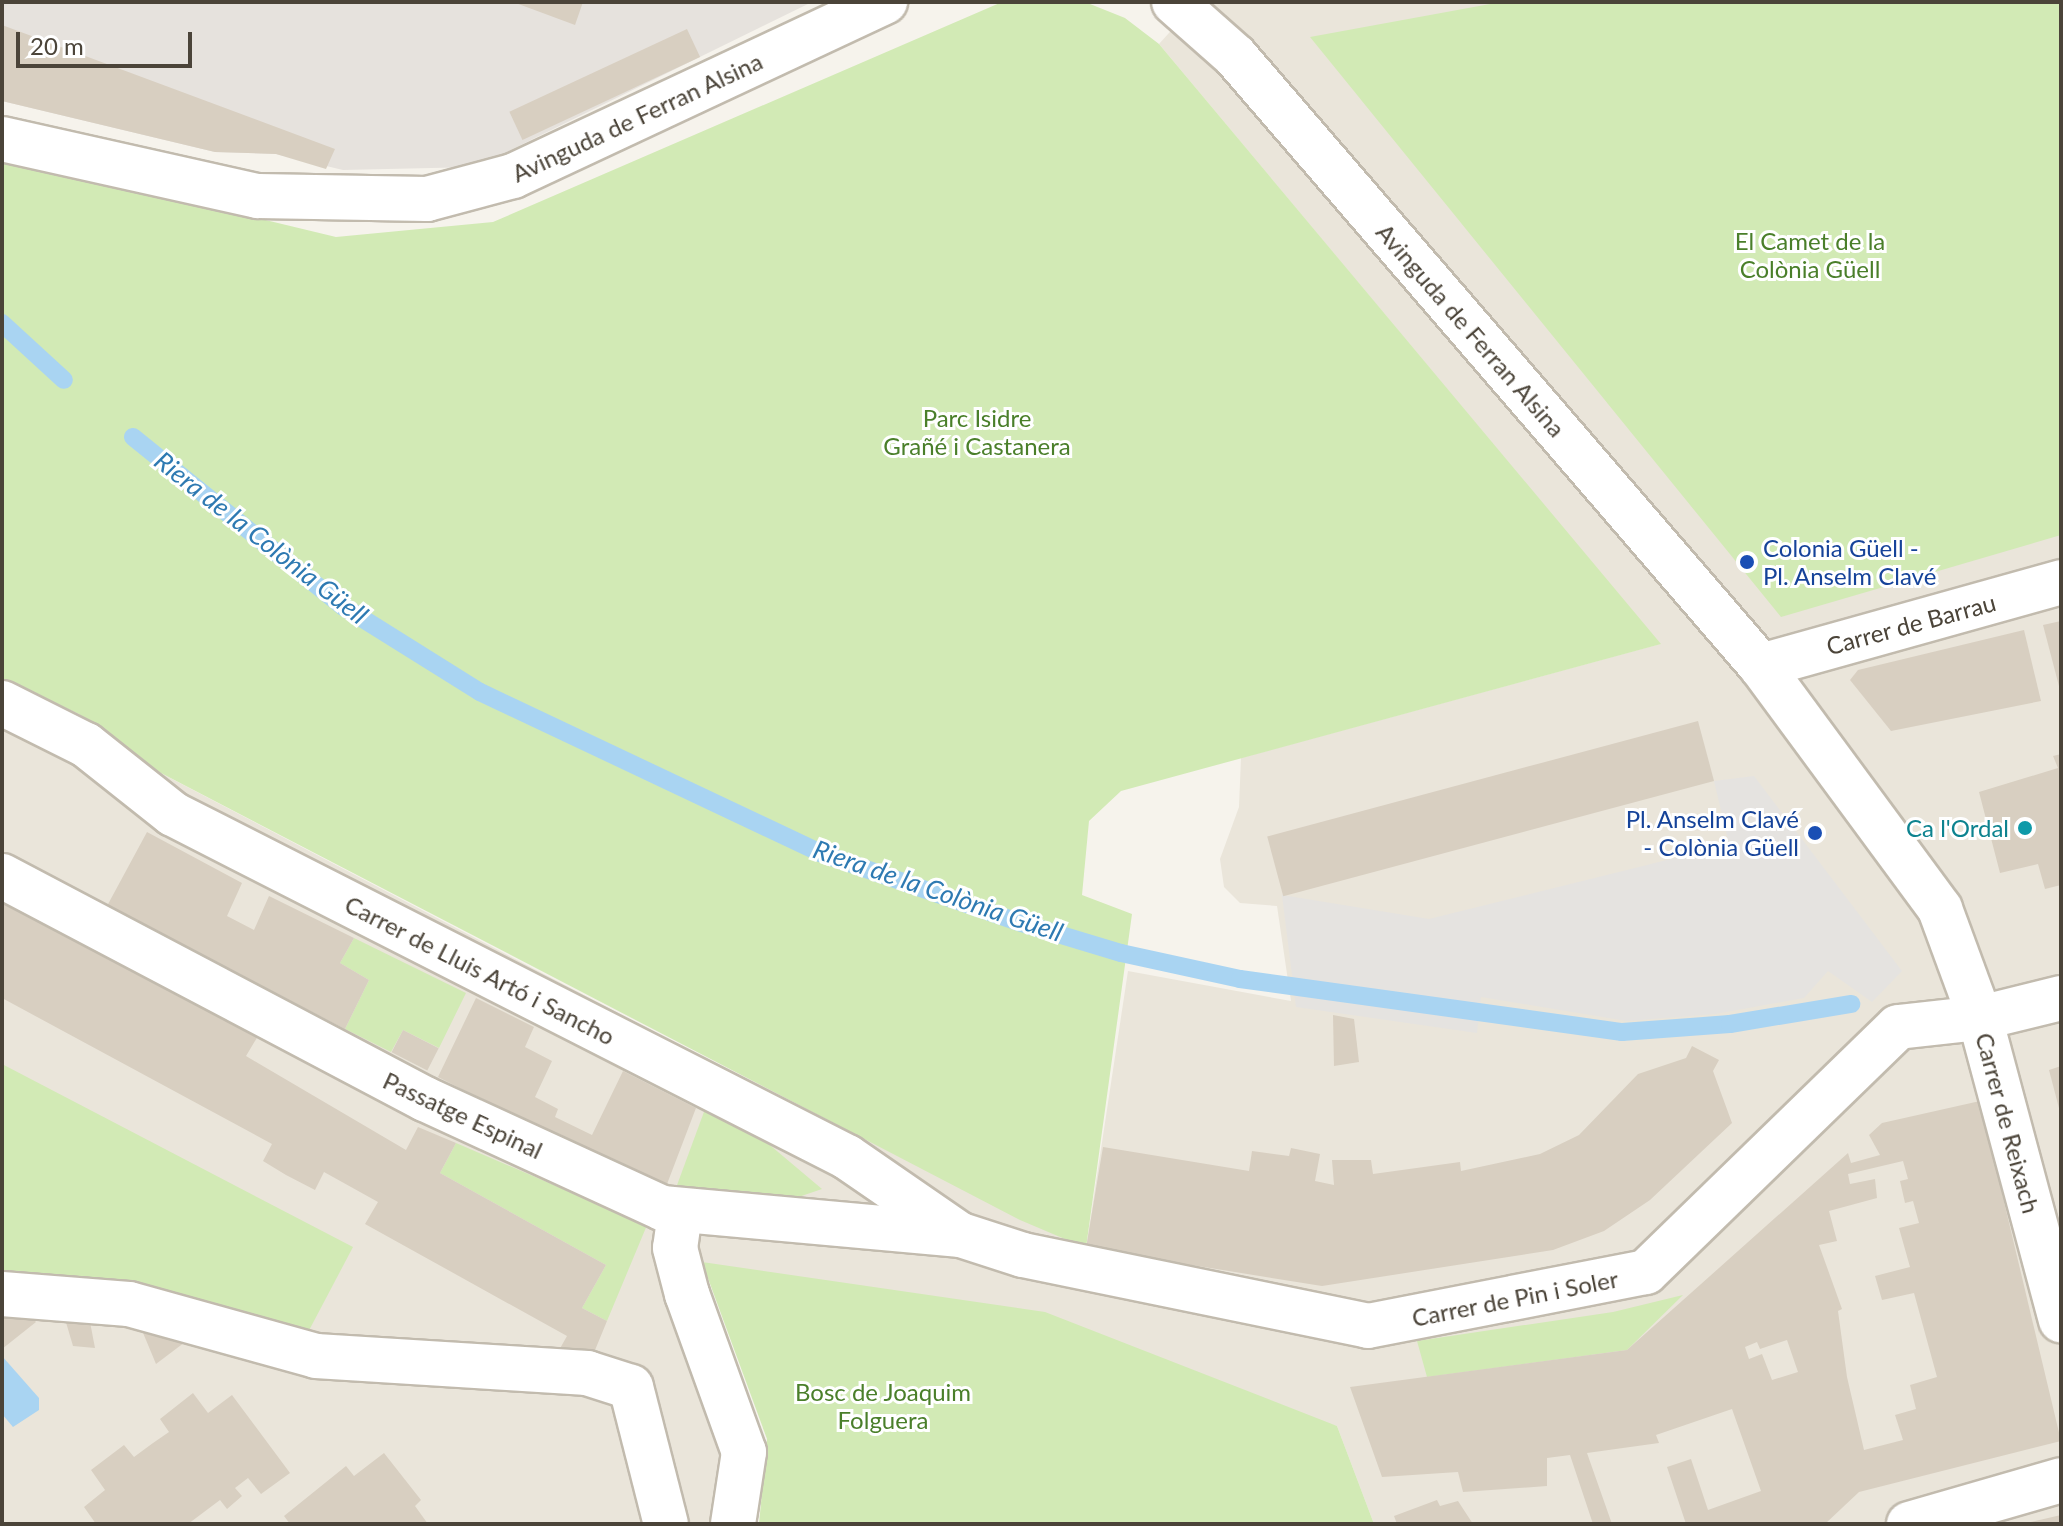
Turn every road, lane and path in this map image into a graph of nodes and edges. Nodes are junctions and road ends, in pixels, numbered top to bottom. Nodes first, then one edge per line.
1 (885, 2) edge
2 (1174, 2) edge
3 (2, 139) edge
4 (2061, 582) edge
5 (1761, 666) junction
6 (2, 703) edge
7 (2, 876) edge
8 (2061, 998) edge
9 (1980, 1018) junction
10 (680, 1213) junction
11 (961, 1235) junction
12 (2, 1294) edge
13 (2061, 1320) edge
14 (2061, 1480) edge
15 (666, 1524) edge
16 (733, 1524) edge
17 (1909, 1524) edge

1 - 3 street, Avinguda de Ferran Alsina
2 - 5 street, Avinguda de Ferran Alsina
4 - 5 street, Carrer de Barrau
5 - 9 street, Avinguda de Ferran Alsina
6 - 11 street, Carrer de Lluis Artó i Sancho
7 - 10 street, Passatge Espinal
8 - 9 street, Carrer de Pin i Soler
9 - 11 street, Carrer de Pin i Soler
9 - 13 street, Carrer de Reixach
10 - 11 street, Passatge Espinal
10 - 16 street
12 - 15 street
14 - 17 street

